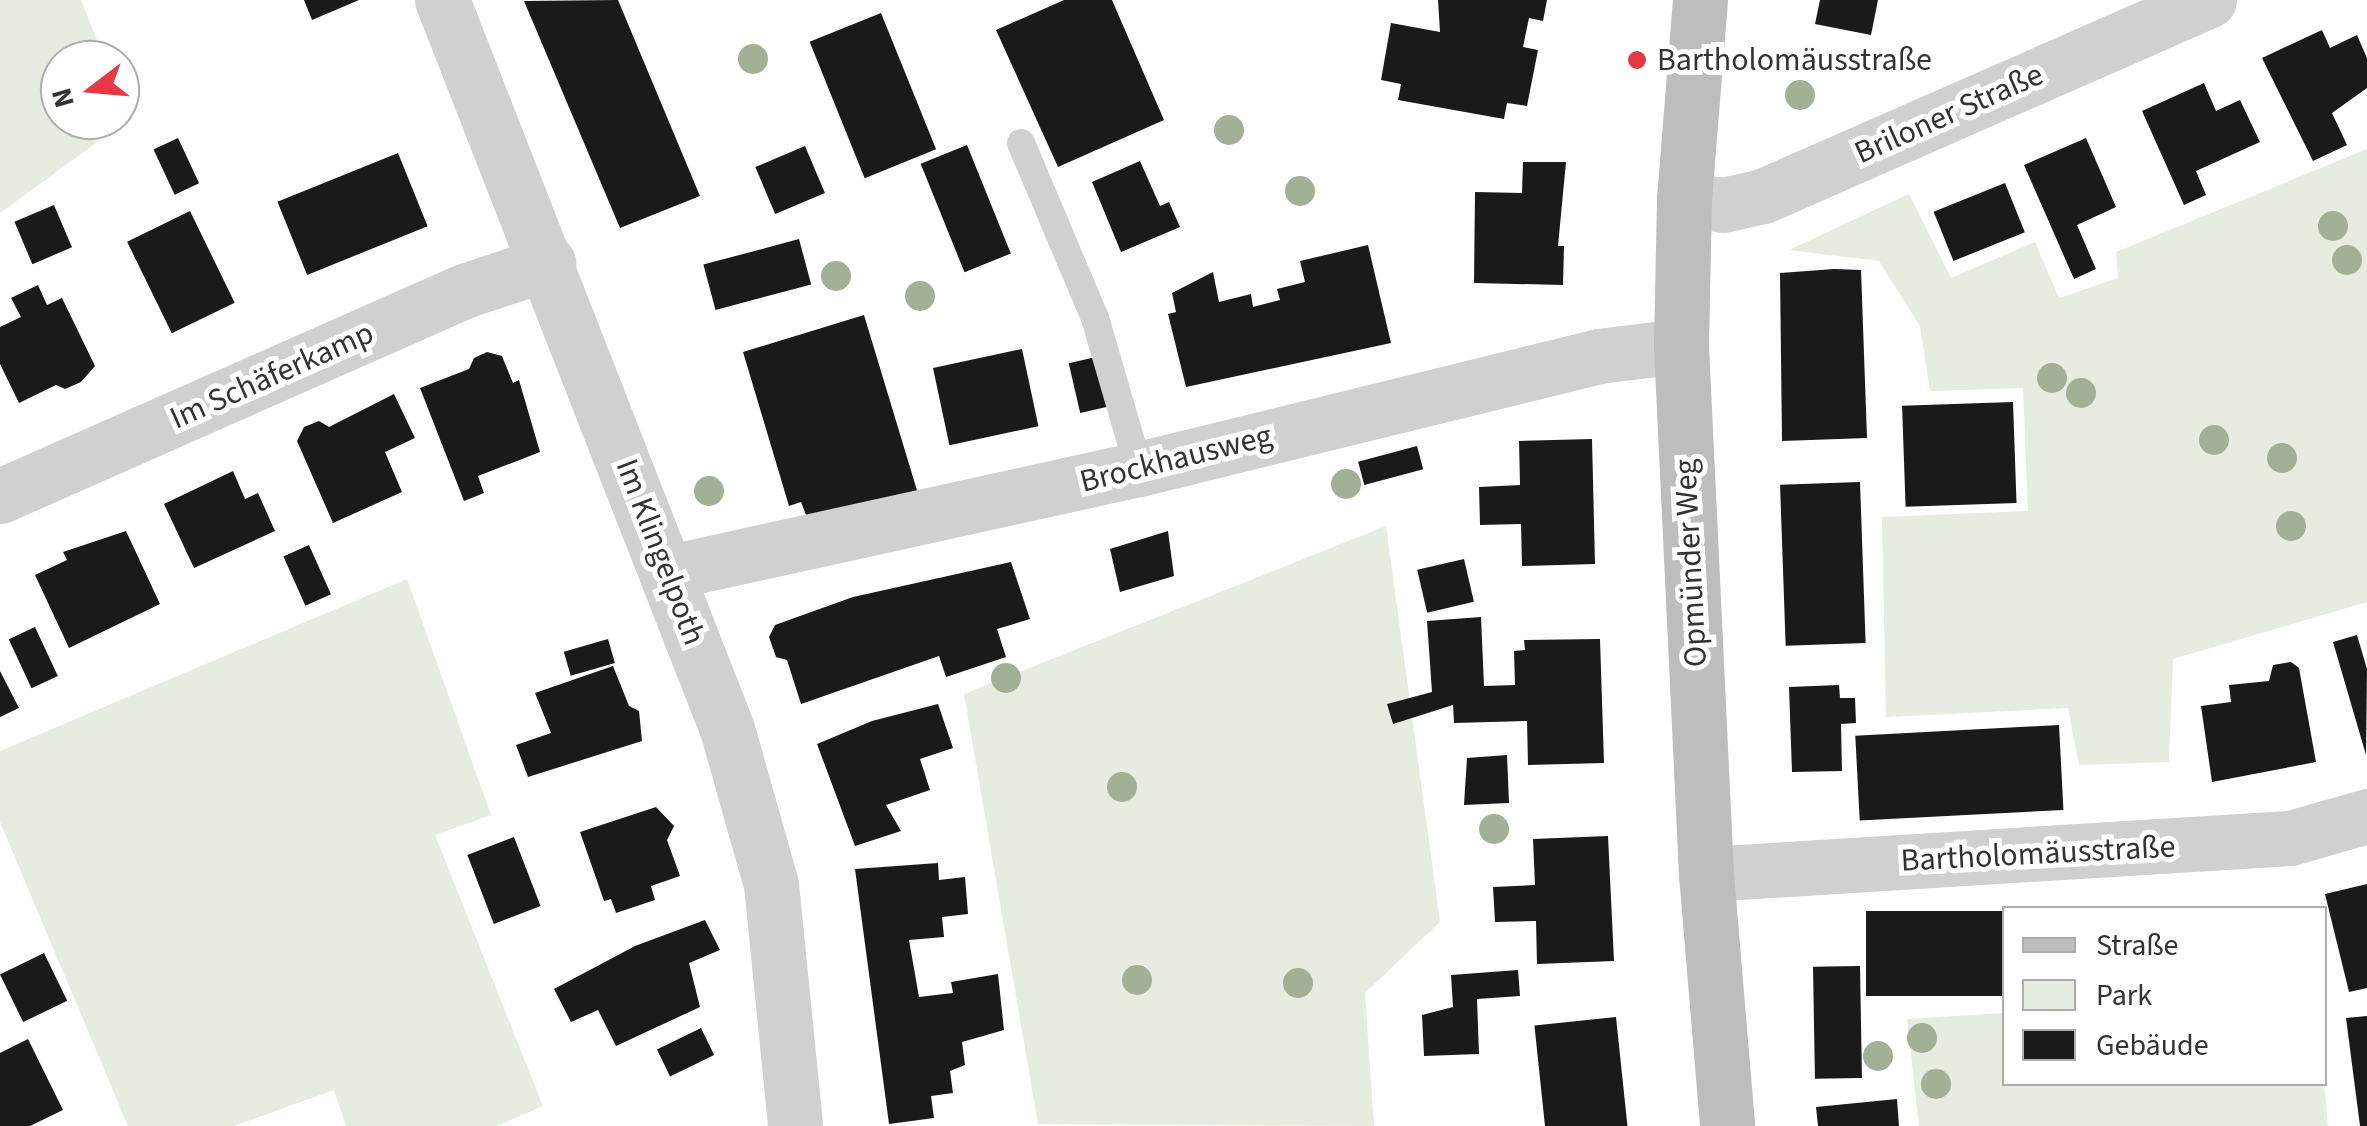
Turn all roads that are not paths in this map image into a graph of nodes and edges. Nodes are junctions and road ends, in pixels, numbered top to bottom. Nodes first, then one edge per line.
1 (442, 0) edge
2 (1700, 0) edge
3 (2208, 0) edge
4 (1021, 143) dead end
5 (1684, 200) junction
6 (548, 263) junction
7 (1681, 346) junction
8 (1138, 469) junction
9 (0, 496) edge
10 (670, 572) junction
11 (2367, 816) edge
12 (1706, 874) junction
13 (795, 1126) edge
14 (1726, 1126) edge

1 - 6 street, Im Klingelpoth
2 - 5 street, Opmünder Weg
3 - 5 street, Briloner Straße
4 - 8 lane
5 - 7 street, Opmünder Weg
6 - 9 street, Im Schäferkamp
6 - 10 street, Im Klingelpoth
7 - 8 street, Brockhausweg
7 - 12 street, Opmünder Weg
8 - 10 street, Brockhausweg
10 - 13 street, Im Klingelpoth
11 - 12 street, Bartholomäusstraße
12 - 14 street, Opmünder Weg

